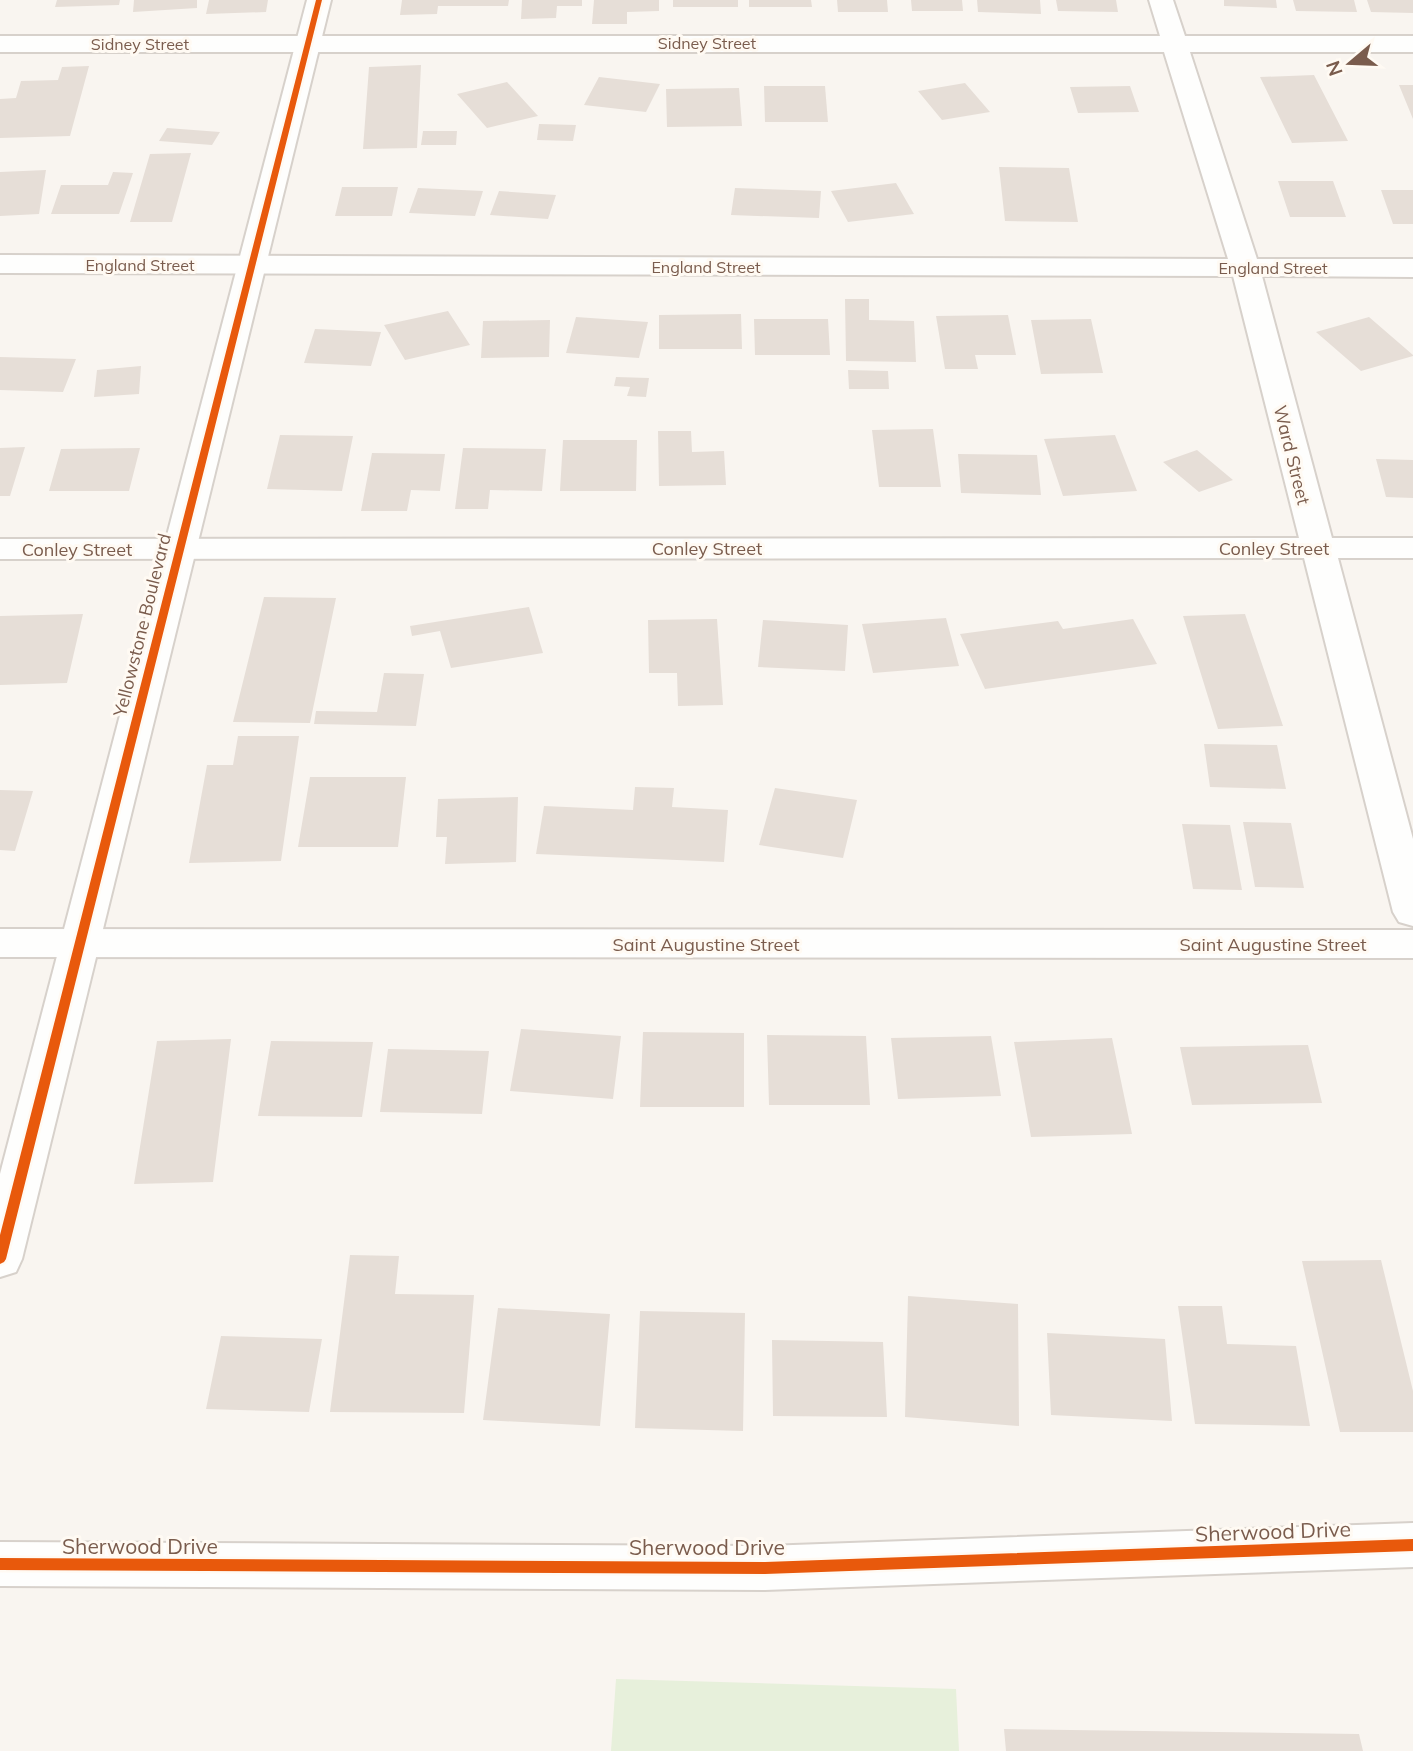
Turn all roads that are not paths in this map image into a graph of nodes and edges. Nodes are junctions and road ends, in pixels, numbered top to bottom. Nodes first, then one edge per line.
1 (319, 0) edge
2 (1161, 0) edge
3 (1173, 42) junction
4 (0, 44) edge
5 (307, 44) junction
6 (1413, 44) edge
7 (0, 264) edge
8 (252, 266) junction
9 (1245, 268) junction
10 (1413, 268) edge
11 (1316, 547) junction
12 (1413, 548) edge
13 (0, 549) edge
14 (178, 549) junction
15 (1413, 912) edge
16 (0, 943) edge
17 (82, 943) junction
18 (1413, 944) edge
19 (0, 1259) edge
20 (1413, 1545) edge
21 (0, 1564) edge

1 - 5 street, Yellowstone Boulevard
2 - 3 street, Ward Street
3 - 5 street, Sidney Street
3 - 6 street, Sidney Street
3 - 9 street, Ward Street
4 - 5 street, Sidney Street
5 - 8 street, Yellowstone Boulevard
7 - 8 street, England Street
8 - 9 street, England Street
8 - 14 street, Yellowstone Boulevard
9 - 10 street, England Street
9 - 11 street, Ward Street
11 - 12 street, Conley Street
11 - 14 street, Conley Street
11 - 15 street, Ward Street
13 - 14 street, Conley Street
14 - 17 street, Yellowstone Boulevard
16 - 17 street, Saint Augustine Street
17 - 18 street, Saint Augustine Street
17 - 19 street, Yellowstone Boulevard
20 - 21 street, Sherwood Drive

